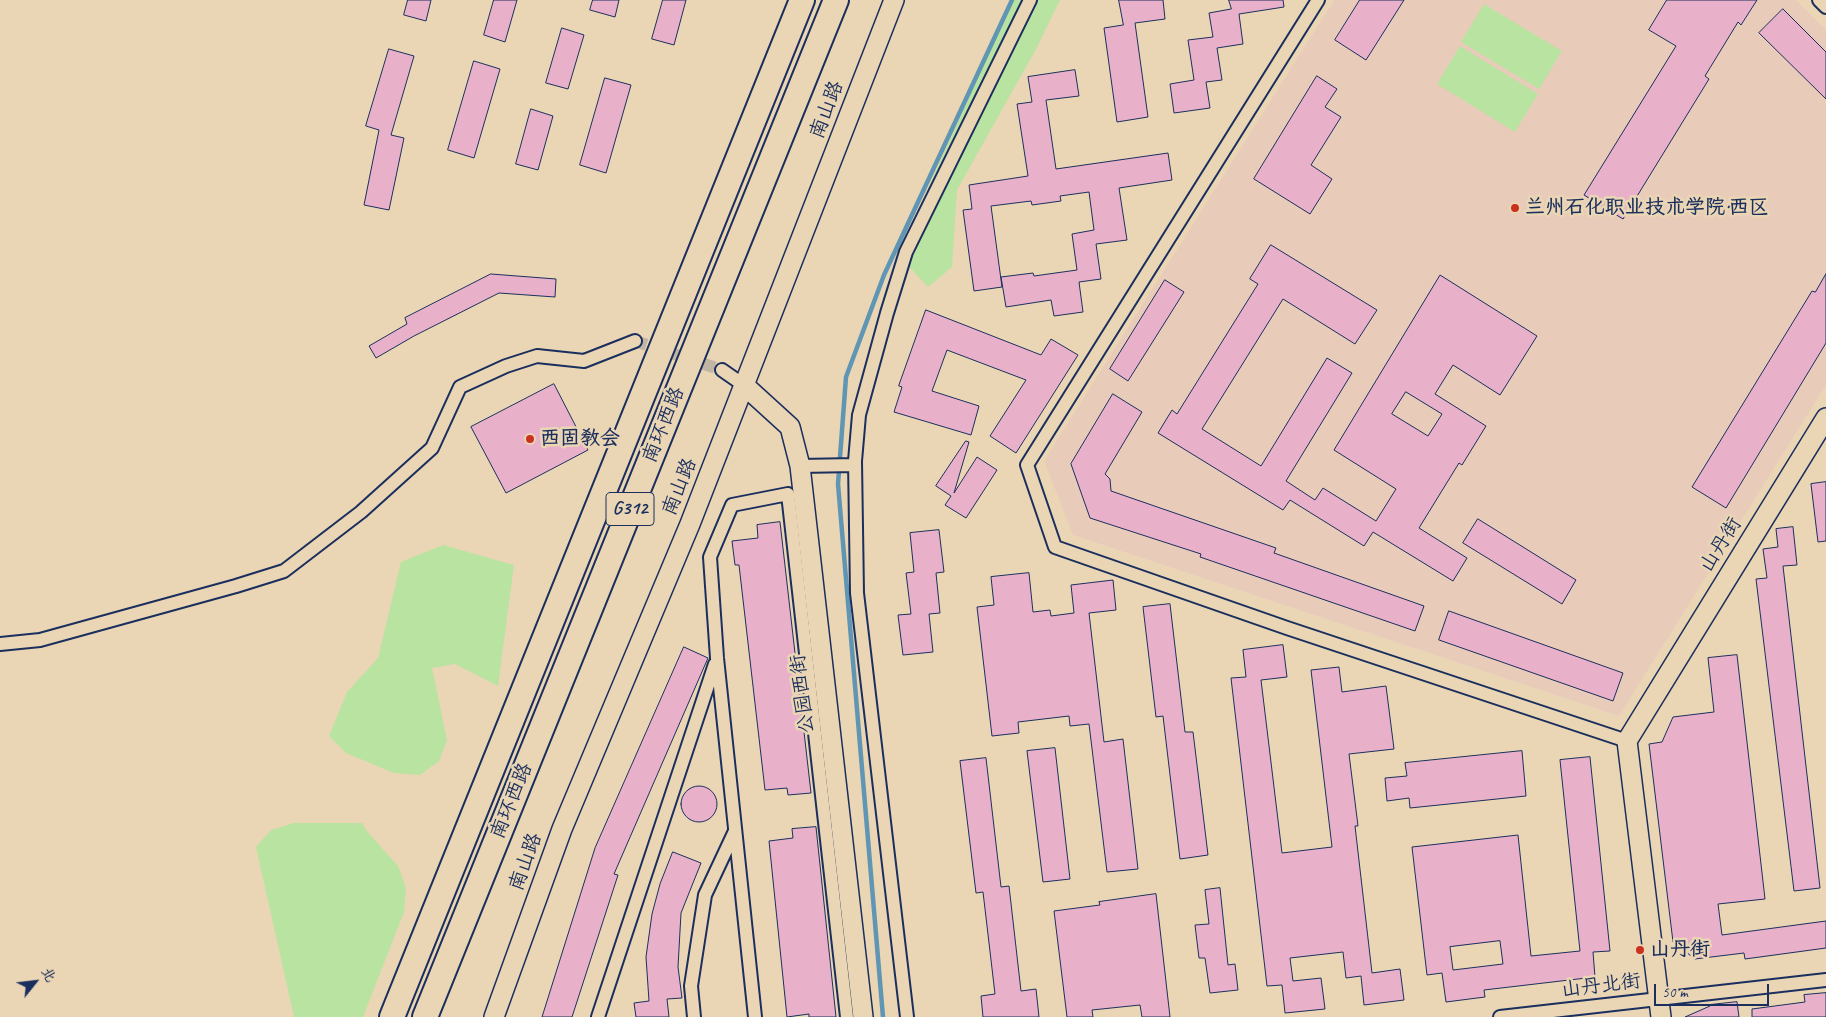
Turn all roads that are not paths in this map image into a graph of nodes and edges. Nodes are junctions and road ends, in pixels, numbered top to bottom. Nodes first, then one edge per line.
1 (802, 0) edge
2 (836, 0) edge
3 (894, 0) edge
4 (1030, 0) edge
5 (1318, 0) edge
6 (1819, 0) edge
7 (1826, 7) edge
8 (635, 340) tunnel mouth
9 (722, 370) tunnel mouth
10 (745, 386) junction
11 (1826, 418) edge
12 (850, 465) junction
13 (808, 466) junction
14 (0, 644) edge
15 (717, 658) junction
16 (1627, 741) junction
17 (735, 831) junction
18 (1826, 980) edge
19 (1658, 998) junction
20 (392, 1017) edge
21 (425, 1017) edge
22 (494, 1017) edge
23 (598, 1017) edge
24 (694, 1017) edge
25 (755, 1017) edge
26 (847, 1017) edge
27 (863, 1017) edge
28 (907, 1017) edge
29 (1500, 1017) edge
30 (1661, 1017) edge

1 - 20 highway, 南环西路 / G312
2 - 21 highway, 南环西路 / G312
3 - 10 street, 南山路
4 - 12 street
5 - 16 street
6 - 7 street
8 - 14 street
9 - 10 street
10 - 13 street, 公园西街
10 - 22 street, 南山路
11 - 16 street, 山丹街
12 - 13 street
12 - 28 street
13 - 27 street, 公园西街
15 - 17 street
15 - 23 street
15 - 26 street
16 - 19 street
17 - 24 street
17 - 25 street
18 - 19 street, 山丹北街
19 - 29 street, 山丹北街
19 - 30 street

